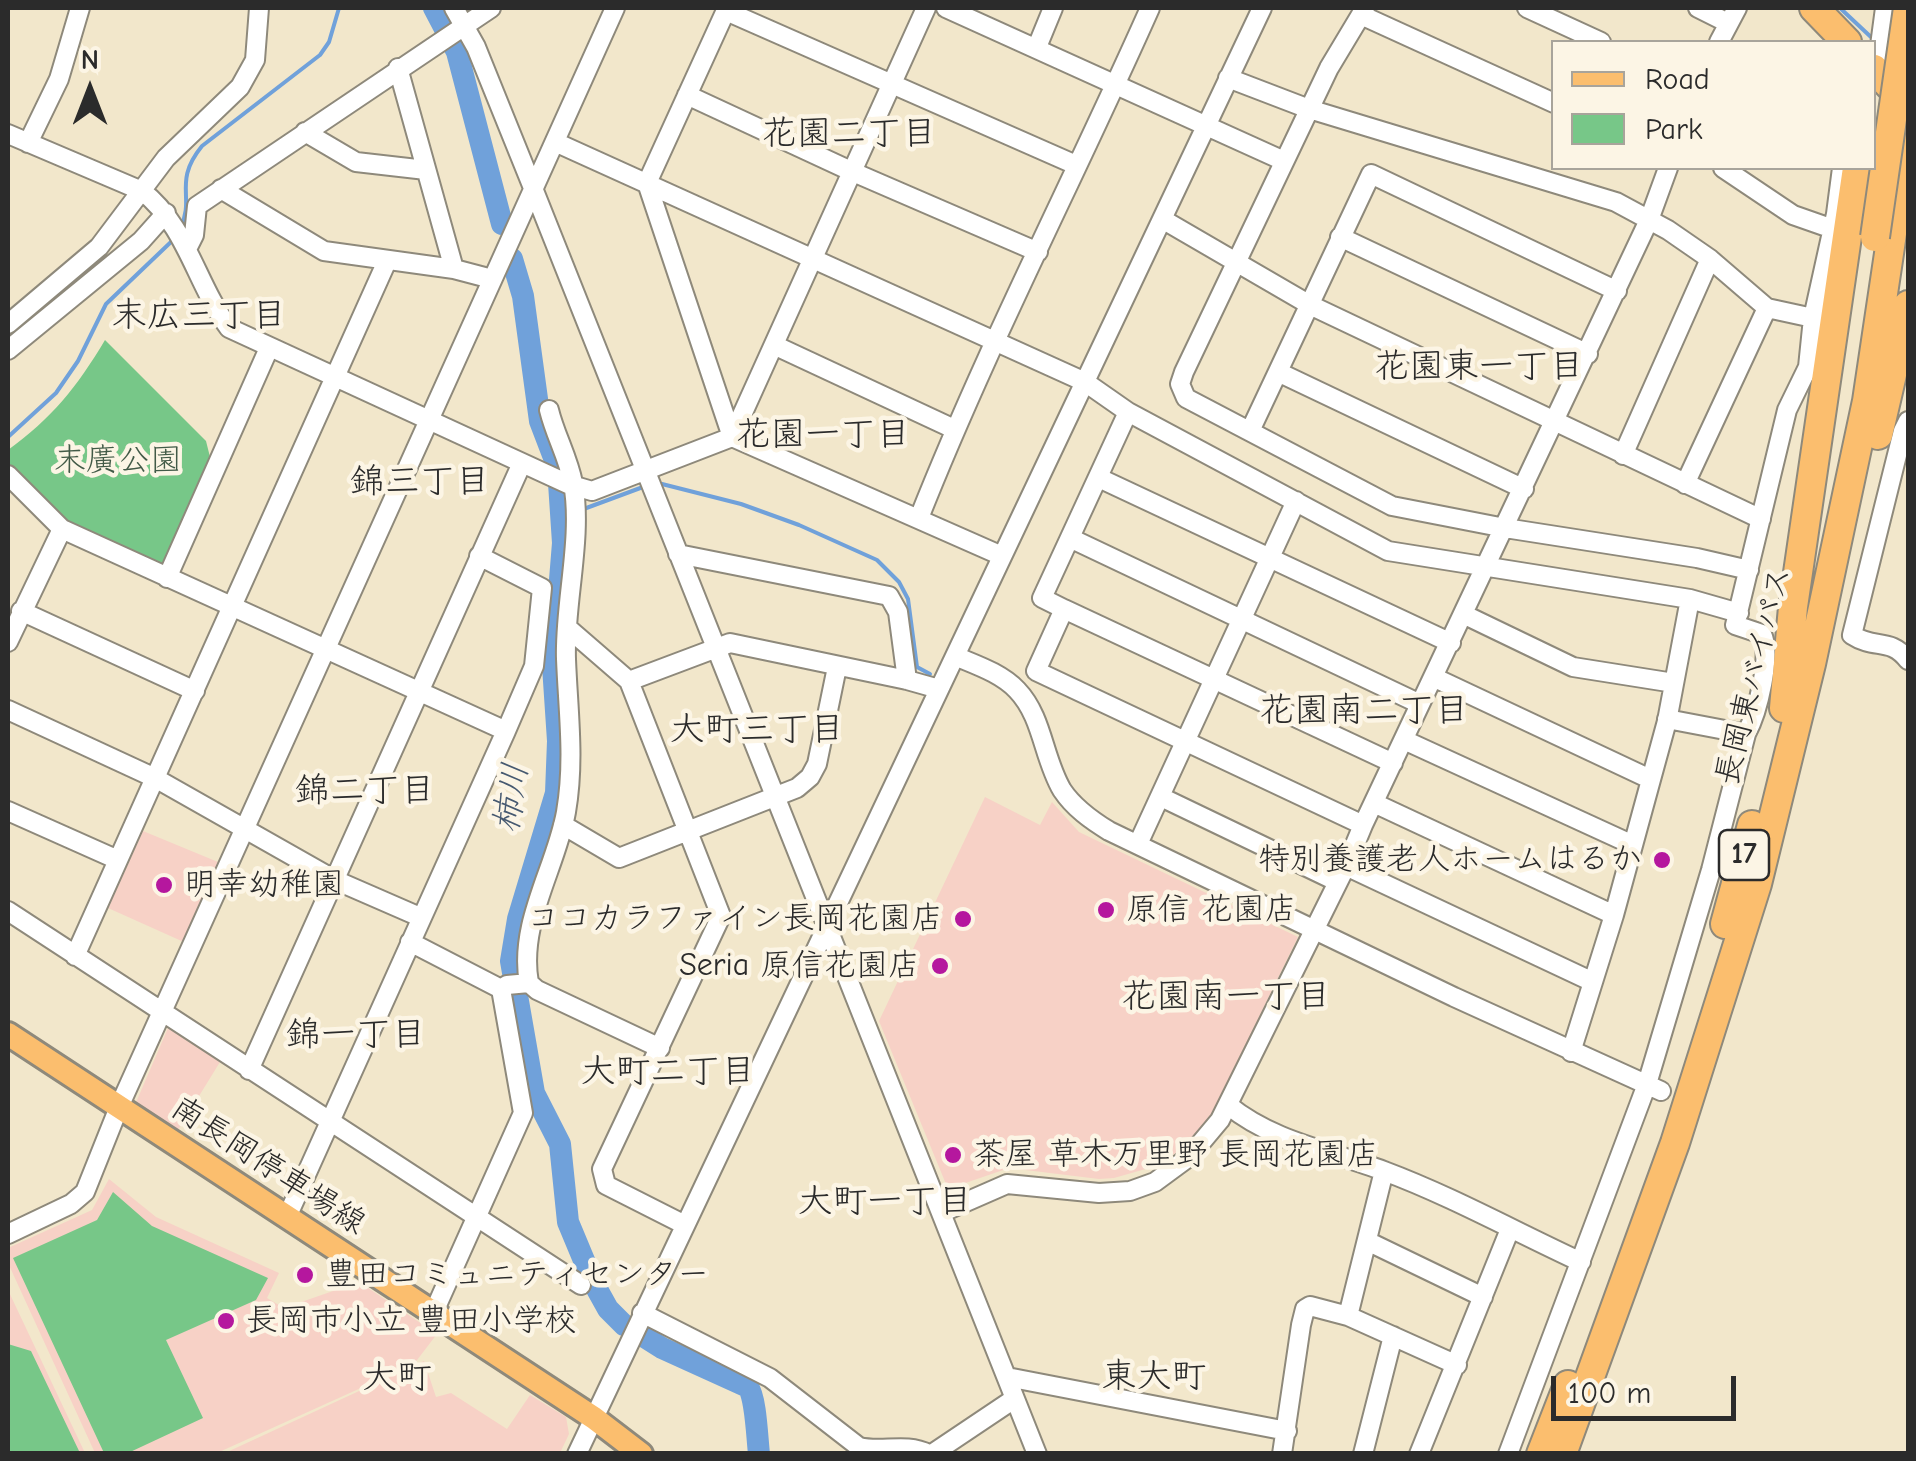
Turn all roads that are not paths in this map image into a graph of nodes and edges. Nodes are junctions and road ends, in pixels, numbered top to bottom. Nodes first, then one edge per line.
1 (80, 8) edge
2 (258, 8) edge
3 (454, 8) edge
4 (490, 8) edge
5 (615, 8) edge
6 (926, 8) edge
7 (946, 8) edge
8 (1053, 8) edge
9 (1150, 8) edge
10 (1262, 8) edge
11 (1527, 8) edge
12 (1698, 8) edge
13 (1886, 8) edge
14 (1908, 8) edge
15 (726, 9) edge
16 (1363, 11) edge
17 (1733, 15) edge
18 (456, 33) junction
19 (1597, 40) edge
20 (1720, 40) edge
21 (1037, 47) junction
22 (1876, 62) edge
23 (398, 68) junction
24 (1876, 69) edge
25 (1228, 78) junction
26 (1116, 85) junction
27 (890, 86) junction
28 (687, 95) junction
29 (1551, 102) edge
30 (1908, 106) edge
31 (1309, 109) junction
32 (1876, 112) edge
33 (1206, 126) junction
34 (1908, 126) edge
35 (305, 132) junction
36 (8, 134) edge
37 (555, 142) junction
38 (28, 143) junction
39 (1284, 162) junction
40 (1076, 165) junction
41 (426, 170) junction
42 (1667, 170) edge
43 (1726, 170) edge
44 (1842, 170) edge
45 (1856, 170) edge
46 (853, 172) junction
47 (647, 182) junction
48 (533, 188) junction
49 (221, 189) junction
50 (142, 190) junction
51 (169, 216) junction
52 (1162, 219) junction
53 (1649, 220) junction
54 (1833, 229) junction
55 (1340, 236) junction
56 (1883, 239) junction
57 (185, 243) junction
58 (1038, 252) junction
59 (814, 258) junction
60 (1710, 259) junction
61 (386, 261) junction
62 (1237, 262) junction
63 (454, 269) junction
64 (492, 279) junction
65 (1617, 291) junction
66 (16, 305) edge
67 (1310, 305) junction
68 (1908, 306) edge
69 (1767, 308) junction
70 (1812, 318) junction
71 (8, 324) edge
72 (994, 340) junction
73 (776, 346) junction
74 (269, 348) junction
75 (8, 350) edge
76 (1588, 354) junction
77 (1278, 372) junction
78 (336, 377) junction
79 (1085, 382) junction
80 (549, 410) dead end
81 (1128, 412) junction
82 (428, 421) junction
83 (1908, 421) edge
84 (1555, 422) junction
85 (954, 429) junction
86 (1250, 431) junction
87 (732, 437) junction
88 (1624, 454) junction
89 (522, 463) junction
90 (645, 472) junction
91 (8, 475) edge
92 (1099, 478) junction
93 (564, 482) junction
94 (1685, 484) junction
95 (1524, 488) junction
96 (1296, 501) junction
97 (919, 518) junction
98 (1761, 519) junction
99 (1506, 528) junction
100 (62, 529) junction
101 (1070, 538) junction
102 (678, 554) junction
103 (479, 556) junction
104 (1002, 556) junction
105 (1271, 557) junction
106 (1488, 566) junction
107 (1749, 570) junction
108 (167, 578) junction
109 (1690, 599) junction
110 (232, 607) junction
111 (1064, 609) junction
112 (21, 611) junction
113 (1738, 613) junction
114 (1465, 615) junction
115 (1243, 618) junction
116 (568, 630) junction
117 (8, 642) edge
118 (1451, 643) junction
119 (715, 648) junction
120 (325, 650) junction
121 (955, 656) junction
122 (1908, 660) edge
123 (837, 667) junction
124 (1433, 677) junction
125 (907, 680) junction
126 (1215, 680) junction
127 (629, 681) junction
128 (1674, 683) junction
129 (419, 689) junction
130 (939, 690) junction
131 (195, 691) junction
132 (1420, 704) junction
133 (1784, 708) junction
134 (8, 710) edge
135 (1667, 719) junction
136 (506, 731) junction
137 (1746, 734) junction
138 (1404, 740) junction
139 (1187, 742) junction
140 (1393, 763) junction
141 (155, 778) junction
142 (1650, 779) junction
143 (774, 795) junction
144 (1161, 797) junction
145 (1374, 803) junction
146 (8, 811) edge
147 (562, 825) junction
148 (1363, 825) junction
149 (246, 829) junction
150 (689, 831) junction
151 (1138, 844) junction
152 (1633, 846) junction
153 (118, 860) junction
154 (1342, 874) junction
155 (335, 880) junction
156 (1757, 884) junction
157 (8, 911) edge
158 (1614, 915) junction
159 (420, 917) junction
160 (827, 925) junction
161 (1315, 931) junction
162 (410, 942) junction
163 (75, 956) junction
164 (1593, 982) junction
165 (515, 985) junction
166 (162, 1013) junction
167 (8, 1034) edge
168 (660, 1048) junction
169 (1572, 1052) junction
170 (249, 1070) junction
171 (1654, 1088) junction
172 (1228, 1105) junction
173 (119, 1108) junction
174 (330, 1123) junction
175 (1384, 1171) junction
176 (942, 1212) junction
177 (287, 1217) junction
178 (476, 1218) junction
179 (685, 1225) junction
180 (1510, 1230) junction
181 (8, 1234) edge
182 (1367, 1241) junction
183 (1581, 1262) junction
184 (581, 1285) dead end
185 (1484, 1297) junction
186 (642, 1313) junction
187 (433, 1314) junction
188 (1348, 1316) junction
189 (1393, 1336) junction
190 (1457, 1364) junction
191 (1007, 1377) junction
192 (1014, 1399) junction
193 (594, 1418) junction
194 (1287, 1431) junction
195 (577, 1454) edge
196 (641, 1454) edge
197 (930, 1454) edge
198 (1037, 1454) edge
199 (1282, 1454) edge
200 (1363, 1454) edge
201 (1419, 1454) edge
202 (1508, 1454) edge
203 (1540, 1454) edge
204 (1562, 1454) edge

1 - 38 street
2 - 50 street
3 - 18 street
4 - 18 street
5 - 37 street
6 - 27 street
7 - 21 street
8 - 21 street
9 - 26 street
10 - 25 street
11 - 19 street
12 - 17 street
13 - 22 street
14 - 56 highway, 長岡東バイパス / 17, bridge
15 - 27 street
15 - 28 street
16 - 29 street
16 - 31 street
17 - 20 street
18 - 23 street
18 - 48 street
21 - 26 street
23 - 35 street
23 - 41 street
24 - 30 highway
25 - 31 street
25 - 33 street
26 - 33 street
26 - 40 street
27 - 40 street
27 - 46 street
28 - 46 street
28 - 47 street
30 - 32 highway
31 - 39 street
31 - 53 street
33 - 39 street
33 - 52 street
34 - 56 highway, 長岡東バイパス / 17
35 - 41 street
35 - 49 street
36 - 38 street
37 - 47 street
37 - 48 street
38 - 50 street
39 - 62 street
40 - 58 street
41 - 63 street
42 - 53 street
43 - 54 street
44 - 54 street
45 - 133 highway
46 - 58 street
46 - 59 street
47 - 59 street
47 - 87 street
48 - 64 street
48 - 90 street
49 - 57 street
49 - 61 street
50 - 51 street
50 - 66 street
51 - 57 street
51 - 75 street
52 - 62 street
52 - 79 street
53 - 60 street
53 - 65 street
54 - 70 street
55 - 65 street
55 - 67 street
55 - 76 street
56 - 133 highway, 長岡東バイパス / 17
56 - 156 highway, 長岡東バイパス / 17
57 - 74 street
58 - 72 street
59 - 72 street
59 - 73 street
60 - 69 street
60 - 88 street
61 - 63 street
61 - 78 street
62 - 67 street
62 - 86 street
63 - 64 street
64 - 82 street
65 - 76 street
66 - 71 street
67 - 77 street
67 - 84 street
68 - 156 highway
69 - 70 street
69 - 94 street
70 - 98 street
72 - 79 street
72 - 85 street
73 - 85 street
73 - 87 street
74 - 78 street
74 - 108 street
76 - 84 street
77 - 86 street
77 - 95 street
78 - 82 street
78 - 110 street
79 - 81 street
79 - 104 street
80 - 93 street
81 - 92 street
81 - 96 street
82 - 89 street
82 - 120 street
83 - 122 street
84 - 88 street
84 - 95 street
85 - 97 street
86 - 99 street
87 - 90 street
87 - 97 street
88 - 94 street
89 - 93 street
89 - 103 street
90 - 93 street
90 - 102 street
91 - 100 street
92 - 101 street
92 - 105 street
93 - 116 street
94 - 98 street
95 - 99 street
96 - 105 street
96 - 106 street
97 - 104 street
98 - 107 street
99 - 106 street
99 - 107 street
100 - 108 street
100 - 112 street
101 - 111 street
101 - 115 street
102 - 119 street
102 - 125 street
103 - 129 street
103 - 136 street
104 - 121 street
105 - 115 street
105 - 118 street
106 - 109 street
106 - 114 street
107 - 113 street
108 - 110 street
109 - 113 street
109 - 128 street
110 - 120 street
110 - 131 street
111 - 126 street
111 - 139 street
112 - 117 street
112 - 131 street
113 - 137 street
114 - 118 street
114 - 128 street
115 - 126 street
115 - 132 street
116 - 127 street
116 - 147 street
118 - 124 street
119 - 123 street
119 - 127 street
119 - 143 street
120 - 129 street
120 - 149 street
121 - 130 street
121 - 151 street
123 - 125 street
123 - 143 street
124 - 132 street
124 - 142 street
125 - 130 street
126 - 139 street
126 - 140 street
127 - 150 street
128 - 135 street
129 - 136 street
129 - 155 street
130 - 160 street
131 - 141 street
132 - 138 street
133 - 203 highway, 長岡東バイパス / 17
134 - 141 street
135 - 137 street
135 - 142 street
136 - 159 street
137 - 171 street
138 - 140 street
138 - 152 street
139 - 144 street
139 - 148 street
140 - 145 street
141 - 149 street
141 - 153 street
142 - 152 street
143 - 150 street
143 - 160 street
144 - 151 street
144 - 154 street
145 - 148 street
145 - 158 street
146 - 153 street
147 - 150 street
147 - 165 street
148 - 154 street
149 - 155 street
149 - 166 street
150 - 168 street
151 - 161 street
152 - 158 street
153 - 163 street
154 - 161 street
154 - 164 street
155 - 159 street
155 - 170 street
156 - 204 highway, 長岡東バイパス / 17
157 - 163 street
158 - 164 street
159 - 162 street
160 - 176 street
160 - 179 street
161 - 169 street
161 - 172 street
162 - 165 street
162 - 174 street
163 - 166 street
164 - 169 street
165 - 168 street
165 - 178 street
166 - 170 street
166 - 173 street
167 - 173 main road, 南長岡停車場線
168 - 179 street
169 - 171 street
170 - 174 street
171 - 183 street
172 - 175 street
172 - 176 street
173 - 177 main road, 南長岡停車場線
173 - 181 street
174 - 177 street
174 - 178 street
175 - 180 street
175 - 182 street
176 - 191 street
177 - 187 main road, 南長岡停車場線
178 - 184 street
178 - 187 street
179 - 186 street
180 - 183 street
180 - 185 street
182 - 185 street
182 - 188 street
183 - 202 street
185 - 190 street
186 - 193 street
186 - 197 street
187 - 193 main road, 南長岡停車場線
188 - 189 street
188 - 194 street
189 - 190 street
189 - 200 street
190 - 201 street
191 - 192 street
191 - 194 street
192 - 197 street
192 - 198 street
193 - 195 street
193 - 196 main road, 南長岡停車場線
194 - 199 street

